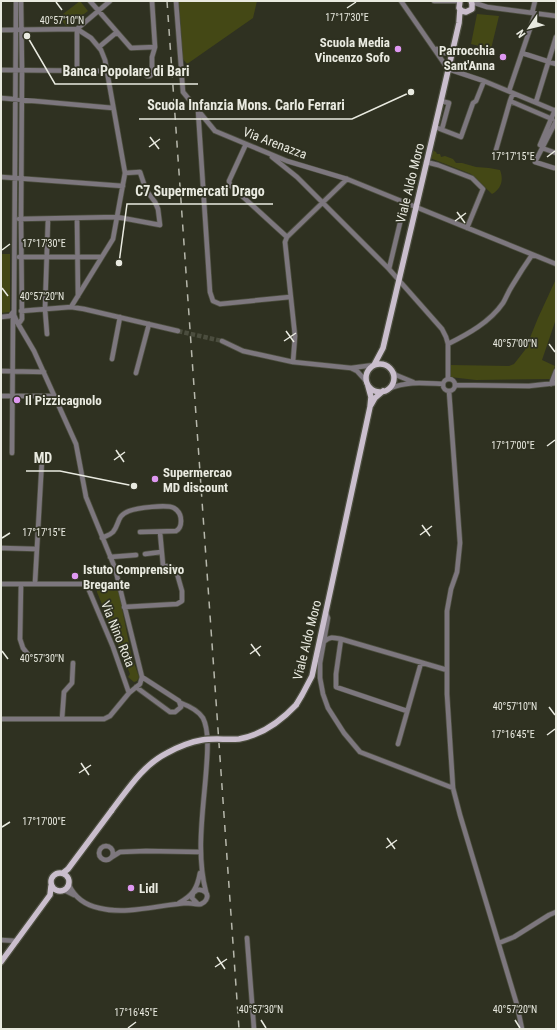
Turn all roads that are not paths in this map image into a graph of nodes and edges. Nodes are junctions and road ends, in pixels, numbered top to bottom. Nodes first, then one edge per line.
1 (16, 1) edge
2 (21, 1) edge
3 (90, 1) edge
4 (110, 1) edge
5 (152, 1) edge
6 (176, 1) edge
7 (400, 1) edge
8 (434, 1) edge
9 (460, 1) edge
10 (535, 1) edge
11 (445, 2) edge
12 (471, 2) edge
13 (487, 7) junction
14 (460, 9) junction
15 (98, 10) junction
16 (469, 11) junction
17 (533, 13) junction
18 (556, 16) edge
19 (459, 23) junction
20 (77, 29) junction
21 (1, 30) edge
22 (19, 30) junction
23 (117, 32) junction
24 (556, 37) edge
25 (431, 42) junction
26 (99, 47) junction
27 (155, 47) junction
28 (452, 50) junction
29 (522, 53) junction
30 (549, 62) junction
31 (556, 64) edge
32 (448, 69) junction
33 (1, 70) edge
34 (15, 70) junction
35 (22, 70) junction
36 (77, 70) junction
37 (106, 71) junction
38 (484, 81) junction
39 (511, 92) junction
40 (1, 98) edge
41 (15, 100) junction
42 (22, 100) junction
43 (442, 101) junction
44 (510, 101) junction
45 (536, 102) junction
46 (113, 108) junction
47 (198, 110) junction
48 (556, 110) edge
49 (554, 120) edge
50 (435, 127) junction
51 (442, 130) junction
52 (246, 144) junction
53 (541, 146) junction
54 (496, 150) dead end
55 (268, 153) junction
56 (556, 153) edge
57 (426, 162) junction
58 (554, 168) dead end
59 (125, 173) junction
60 (1, 177) edge
61 (15, 178) junction
62 (21, 178) junction
63 (347, 179) junction
64 (123, 186) junction
65 (406, 202) junction
66 (323, 203) junction
67 (415, 206) junction
68 (118, 217) junction
69 (77, 218) junction
70 (18, 219) junction
71 (48, 219) junction
72 (467, 228) junction
73 (287, 237) junction
74 (532, 255) junction
75 (47, 256) junction
76 (15, 257) junction
77 (21, 257) junction
78 (78, 257) junction
79 (101, 257) junction
80 (556, 264) edge
81 (388, 269) junction
82 (398, 280) junction
83 (78, 296) junction
84 (290, 297) junction
85 (72, 307) junction
86 (14, 309) junction
87 (45, 309) junction
88 (21, 311) junction
89 (3, 317) edge
90 (120, 317) junction
91 (17, 320) junction
92 (149, 324) junction
93 (178, 331) tunnel mouth
94 (47, 334) dead end
95 (222, 341) tunnel mouth
96 (448, 344) junction
97 (383, 348) junction
98 (112, 359) dead end
99 (293, 362) junction
100 (374, 365) junction
101 (385, 365) junction
102 (351, 368) junction
103 (1, 371) edge
104 (13, 371) junction
105 (392, 371) junction
106 (556, 371) edge
107 (44, 372) junction
108 (136, 373) dead end
109 (448, 379) junction
110 (414, 382) junction
111 (367, 384) junction
112 (443, 384) junction
113 (554, 384) edge
114 (455, 385) junction
115 (386, 390) junction
116 (449, 391) junction
117 (1, 396) edge
118 (12, 396) junction
119 (55, 396) junction
120 (370, 407) junction
121 (12, 453) dead end
122 (42, 459) dead end
123 (140, 532) dead end
124 (160, 532) junction
125 (102, 538) junction
126 (1, 548) edge
127 (36, 549) junction
128 (161, 552) junction
129 (136, 554) dead end
130 (145, 554) dead end
131 (110, 557) junction
132 (35, 583) junction
133 (86, 583) junction
134 (1, 584) edge
135 (21, 584) junction
136 (118, 584) junction
137 (124, 607) junction
138 (326, 613) junction
139 (327, 625) junction
140 (341, 639) junction
141 (324, 642) junction
142 (30, 657) dead end
143 (73, 663) dead end
144 (421, 663) junction
145 (447, 670) junction
146 (142, 678) junction
147 (136, 687) junction
148 (129, 693) junction
149 (180, 703) junction
150 (407, 712) junction
151 (1, 719) edge
152 (62, 719) junction
153 (398, 744) dead end
154 (454, 788) junction
155 (112, 848) junction
156 (120, 852) junction
157 (201, 852) junction
158 (112, 857) junction
159 (201, 870) junction
160 (65, 874) junction
161 (69, 885) junction
162 (51, 886) junction
163 (60, 891) junction
164 (194, 891) junction
165 (206, 892) junction
166 (50, 895) junction
167 (76, 896) junction
168 (197, 903) junction
169 (177, 905) junction
170 (556, 912) edge
171 (247, 938) dead end
172 (1, 940) edge
173 (17, 941) junction
174 (499, 943) junction
175 (1, 962) edge
176 (254, 1029) edge
177 (522, 1029) edge

1 - 22 street
2 - 22 street
3 - 15 street
4 - 15 street
5 - 27 street
6 - 47 street, Via Arenazza
7 - 25 street
8 - 11 street
9 - 11 street
9 - 14 main road, Viale Aldo Moro
10 - 17 street
11 - 14 street
12 - 13 street
12 - 16 main road
13 - 16 street
13 - 17 street
14 - 16 main road
14 - 19 main road, Viale Aldo Moro
15 - 20 street
15 - 23 street
16 - 19 main road, Viale Aldo Moro
17 - 18 street
17 - 29 street
19 - 28 main road, Viale Aldo Moro
20 - 22 street
20 - 26 street
20 - 36 street
21 - 22 street
22 - 34 street
22 - 35 street
23 - 26 street
23 - 27 street
24 - 30 street
25 - 28 street
25 - 32 street
26 - 37 street
27 - 37 street
28 - 32 main road, Viale Aldo Moro
29 - 30 street
29 - 39 street
30 - 31 street
30 - 45 street
32 - 38 street
32 - 43 main road, Viale Aldo Moro
33 - 34 street
34 - 35 street
34 - 41 street
35 - 36 street
35 - 42 street
36 - 37 street
37 - 46 street
38 - 39 street
38 - 51 street
39 - 44 street
39 - 45 street
40 - 41 street
41 - 42 street
41 - 61 street
42 - 46 street
42 - 62 street
43 - 50 main road, Viale Aldo Moro
43 - 51 street
44 - 49 street
44 - 54 street
45 - 48 street
46 - 59 street
47 - 52 street, Via Arenazza
47 - 84 street
48 - 49 street
49 - 53 street
50 - 51 street
50 - 57 main road, Viale Aldo Moro
52 - 55 street, Via Arenazza
52 - 73 street
53 - 56 street
53 - 58 street
55 - 63 street, Via Arenazza
55 - 66 street
57 - 67 main road, Viale Aldo Moro
57 - 72 street
59 - 64 street
59 - 68 street
60 - 61 street
61 - 62 street
61 - 70 street
62 - 64 street
62 - 70 street
63 - 65 street, Via Arenazza
63 - 66 street
64 - 68 street
65 - 67 street, Via Arenazza
65 - 81 street
66 - 73 street
66 - 81 street
67 - 72 street, Via Arenazza
67 - 82 main road, Viale Aldo Moro
68 - 69 street
68 - 79 street
69 - 71 street
69 - 78 street
70 - 71 street
70 - 76 street
70 - 77 street
71 - 75 street
72 - 74 street, Via Arenazza
73 - 84 street
74 - 80 street, Via Arenazza
74 - 96 street
75 - 77 street
75 - 78 street
75 - 87 street
76 - 77 street
76 - 86 street
77 - 88 street
78 - 79 street
78 - 83 street
79 - 83 street
81 - 82 street
82 - 96 street
82 - 97 main road, Viale Aldo Moro
83 - 85 street
84 - 99 street
85 - 87 street
85 - 90 street
86 - 88 street
86 - 89 street
86 - 91 street
87 - 88 street
87 - 94 street
88 - 91 street
89 - 91 street
90 - 92 street
90 - 98 street
91 - 104 street
91 - 107 street
92 - 93 street
92 - 108 street
95 - 99 street
96 - 109 street
97 - 100 main road, Viale Aldo Moro
97 - 101 main road, Viale Aldo Moro
99 - 102 street
100 - 101 main road
100 - 102 street
100 - 111 main road
101 - 105 main road
102 - 111 street
103 - 104 street
104 - 107 street
104 - 118 street
105 - 110 street
105 - 115 main road
106 - 113 street
107 - 119 street
109 - 112 street
109 - 114 street
110 - 112 street
110 - 115 street
111 - 115 main road
111 - 120 main road, Viale Aldo Moro
112 - 116 street
113 - 114 street
114 - 116 street
115 - 120 main road, Viale Aldo Moro
116 - 145 street
117 - 118 street
118 - 119 street
118 - 121 street
119 - 125 street
120 - 138 main road, Viale Aldo Moro
122 - 127 street
123 - 124 street
124 - 125 street
124 - 128 street
125 - 131 street
126 - 127 street
127 - 132 street
128 - 130 street
128 - 137 street
129 - 131 street
131 - 136 street
132 - 133 street
132 - 135 street
133 - 136 street
133 - 148 street, Via Nino Rota
134 - 135 street
135 - 142 street
136 - 137 street
137 - 146 street
138 - 139 street
138 - 160 main road, Viale Aldo Moro, bridge
139 - 140 street
139 - 141 street
140 - 141 street
140 - 144 street
140 - 150 street
141 - 154 street
143 - 152 street
144 - 145 street
144 - 150 street
145 - 154 street
146 - 147 street
146 - 149 street
147 - 148 street
147 - 149 street
148 - 152 street
149 - 157 street
150 - 153 street
151 - 152 street
154 - 174 street
155 - 156 street
155 - 158 street
155 - 158 street
156 - 157 street
156 - 158 street
157 - 159 street
159 - 164 street
159 - 165 street
160 - 161 main road, Viale Aldo Moro
160 - 162 main road
161 - 163 main road
161 - 167 street
162 - 163 main road
162 - 166 main road
163 - 166 main road
163 - 167 street
164 - 165 street
164 - 168 street
164 - 169 street
165 - 168 street
166 - 173 main road
167 - 169 street
168 - 169 street
170 - 174 street
171 - 176 street
172 - 173 street
173 - 175 main road
174 - 177 street

